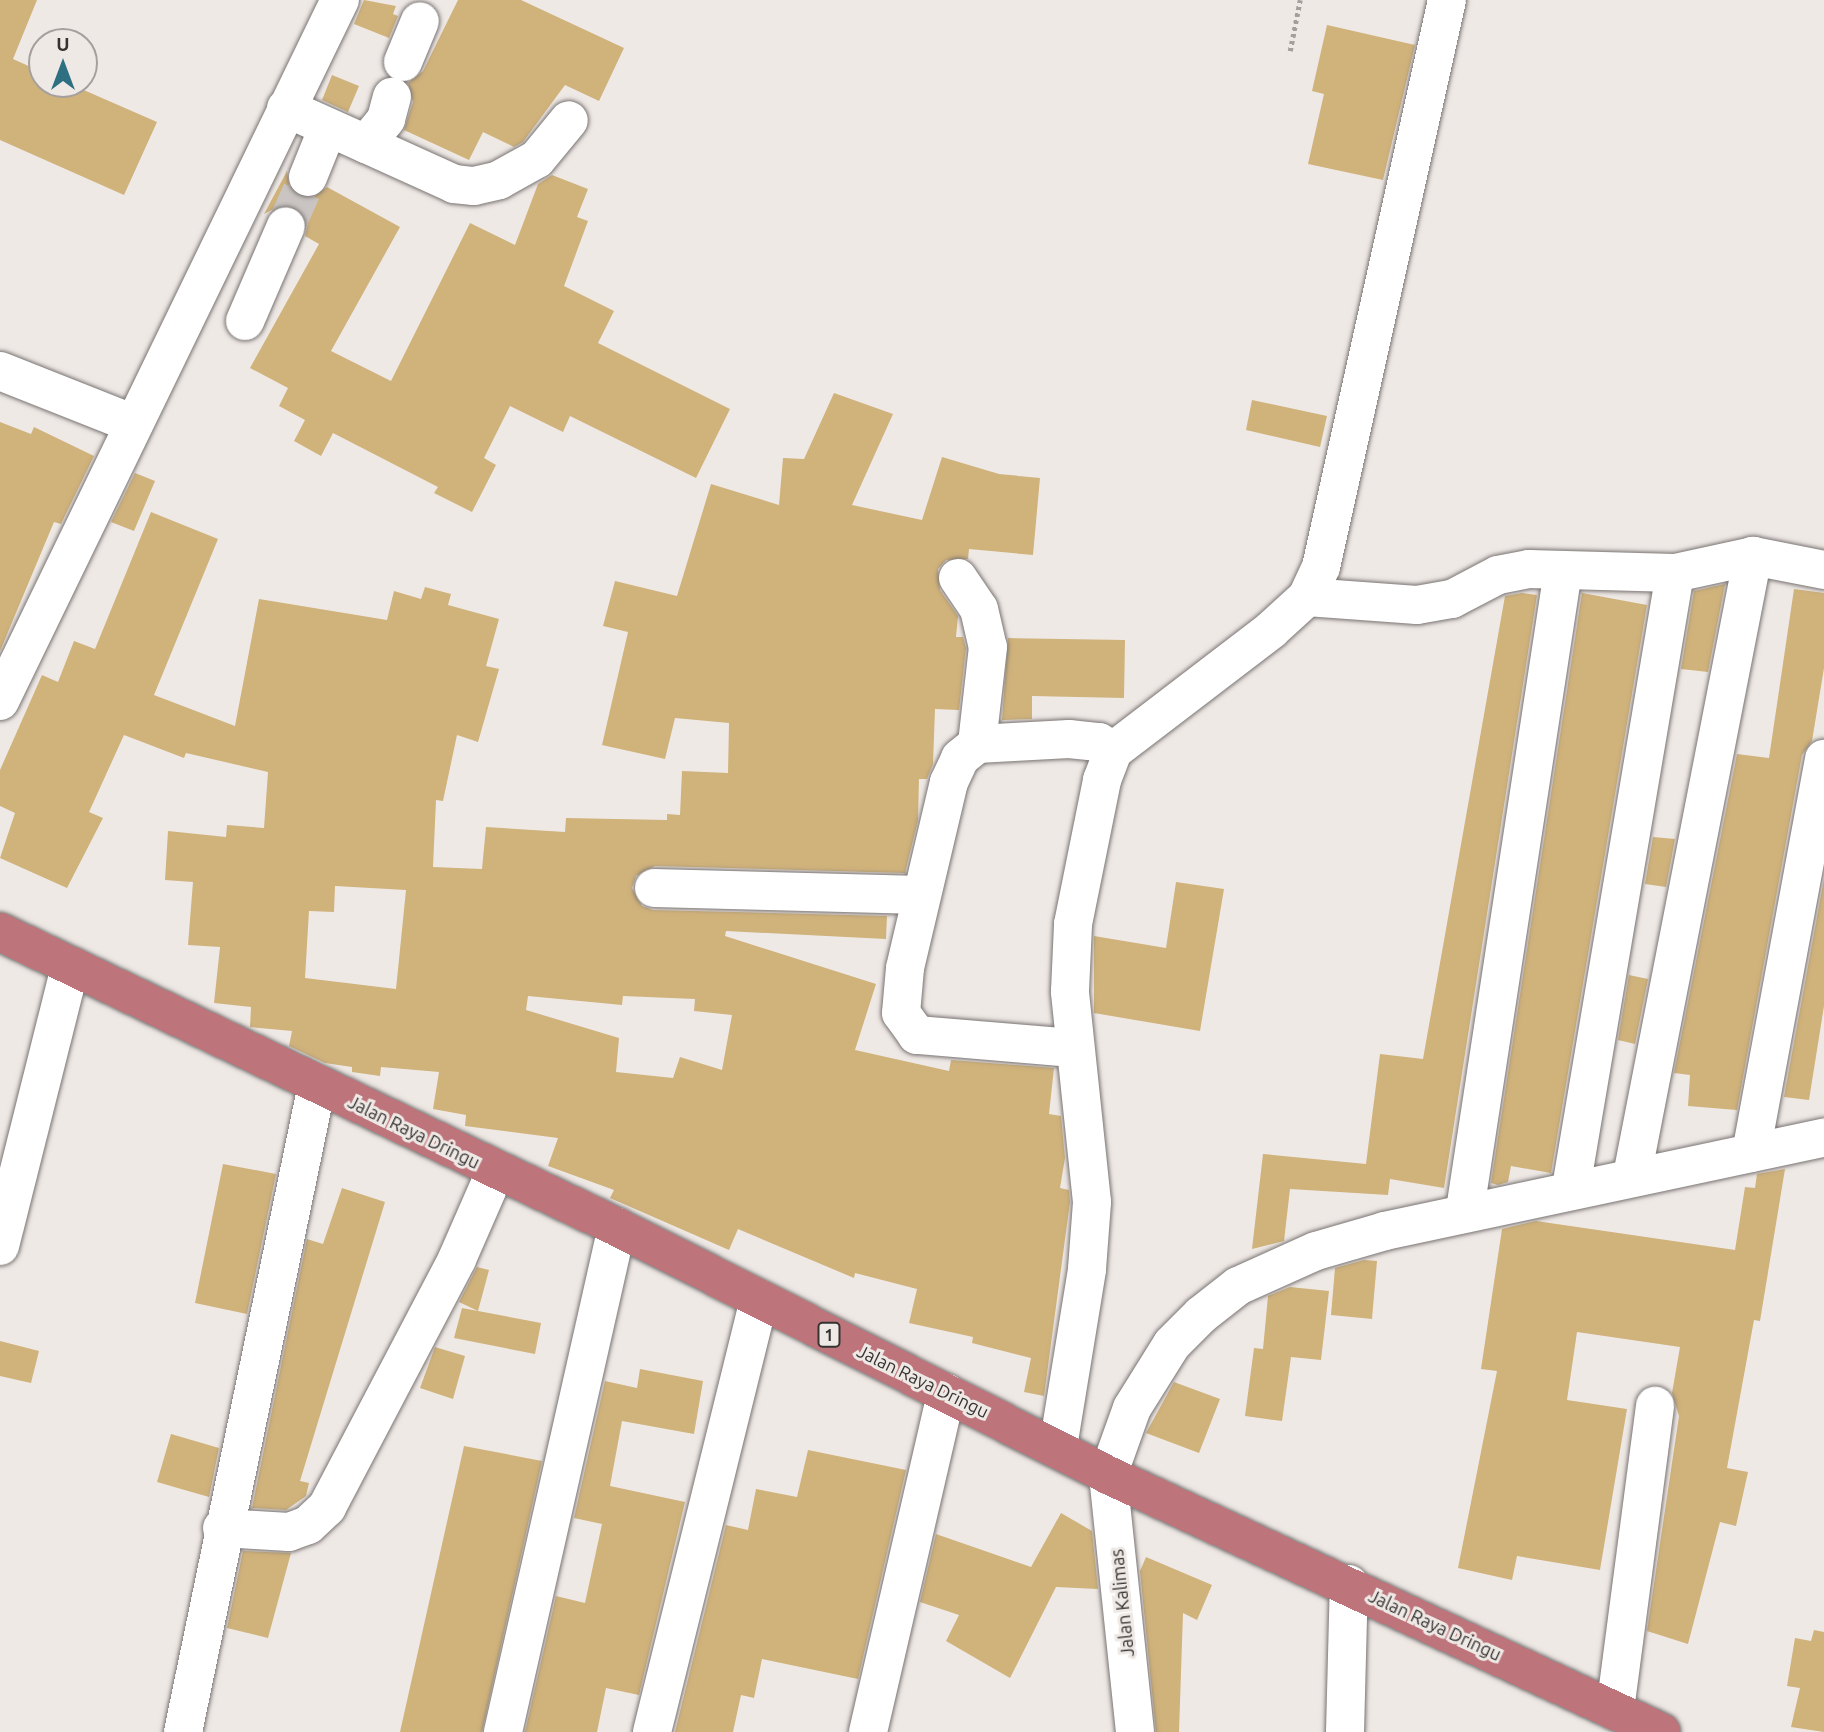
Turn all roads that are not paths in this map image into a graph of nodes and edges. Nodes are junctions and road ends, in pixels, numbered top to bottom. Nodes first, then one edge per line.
1 (340, 0) edge
2 (1447, 0) edge
3 (420, 20) dead end
4 (286, 108) junction
5 (569, 120) dead end
6 (327, 131) junction
7 (366, 144) junction
8 (308, 177) tunnel mouth
9 (286, 226) tunnel mouth
10 (245, 321) dead end
11 (0, 370) edge
12 (134, 424) junction
13 (1753, 556) junction
14 (1824, 570) edge
15 (1563, 571) junction
16 (1675, 572) junction
17 (958, 579) dead end
18 (1307, 597) junction
19 (0, 701) edge
20 (977, 744) junction
21 (1113, 751) junction
22 (1824, 759) edge
23 (654, 888) dead end
24 (921, 895) junction
25 (0, 932) edge
26 (70, 967) junction
27 (1073, 1048) junction
28 (317, 1085) junction
29 (1824, 1138) edge
30 (1751, 1153) junction
31 (495, 1172) junction
32 (1632, 1177) junction
33 (1571, 1188) junction
34 (1465, 1210) junction
35 (617, 1227) junction
36 (0, 1246) edge
37 (760, 1299) junction
38 (946, 1393) junction
39 (1655, 1406) dead end
40 (1058, 1447) junction
41 (1108, 1475) junction
42 (222, 1528) junction
43 (1349, 1584) junction
44 (1615, 1710) junction
45 (183, 1732) edge
46 (503, 1732) edge
47 (652, 1732) edge
48 (868, 1732) edge
49 (1135, 1732) edge
50 (1345, 1732) edge
51 (1661, 1732) edge

1 - 4 street
2 - 18 street
3 - 7 street
4 - 6 street
4 - 12 street
5 - 7 street
6 - 7 street
6 - 8 street
9 - 10 street
11 - 12 street
12 - 19 street
13 - 14 street
13 - 16 street
13 - 32 street
15 - 16 street
15 - 18 street
15 - 34 street
16 - 33 street
17 - 20 street
18 - 21 street
20 - 21 street
20 - 24 street
21 - 27 street
22 - 30 street
23 - 24 street
24 - 27 street
25 - 26 highway, Jalan Raya Dringu / 1
26 - 28 highway, Jalan Raya Dringu / 1
26 - 36 street
27 - 40 street
28 - 31 highway, Jalan Raya Dringu / 1
28 - 42 street
29 - 30 street
30 - 32 street
31 - 35 highway, Jalan Raya Dringu / 1
31 - 42 street
32 - 33 street
33 - 34 street
34 - 41 street
35 - 37 highway, Jalan Raya Dringu / 1
35 - 46 street
37 - 38 highway, Jalan Raya Dringu / 1
37 - 47 street
38 - 40 highway, Jalan Raya Dringu / 1
38 - 48 street
39 - 44 street
40 - 41 highway, Jalan Raya Dringu / 1
41 - 43 highway, Jalan Raya Dringu / 1
41 - 49 street, Jalan Kalimas
42 - 45 street
43 - 44 highway, Jalan Raya Dringu / 1
43 - 50 street
44 - 51 highway, Jalan Raya Dringu / 1

